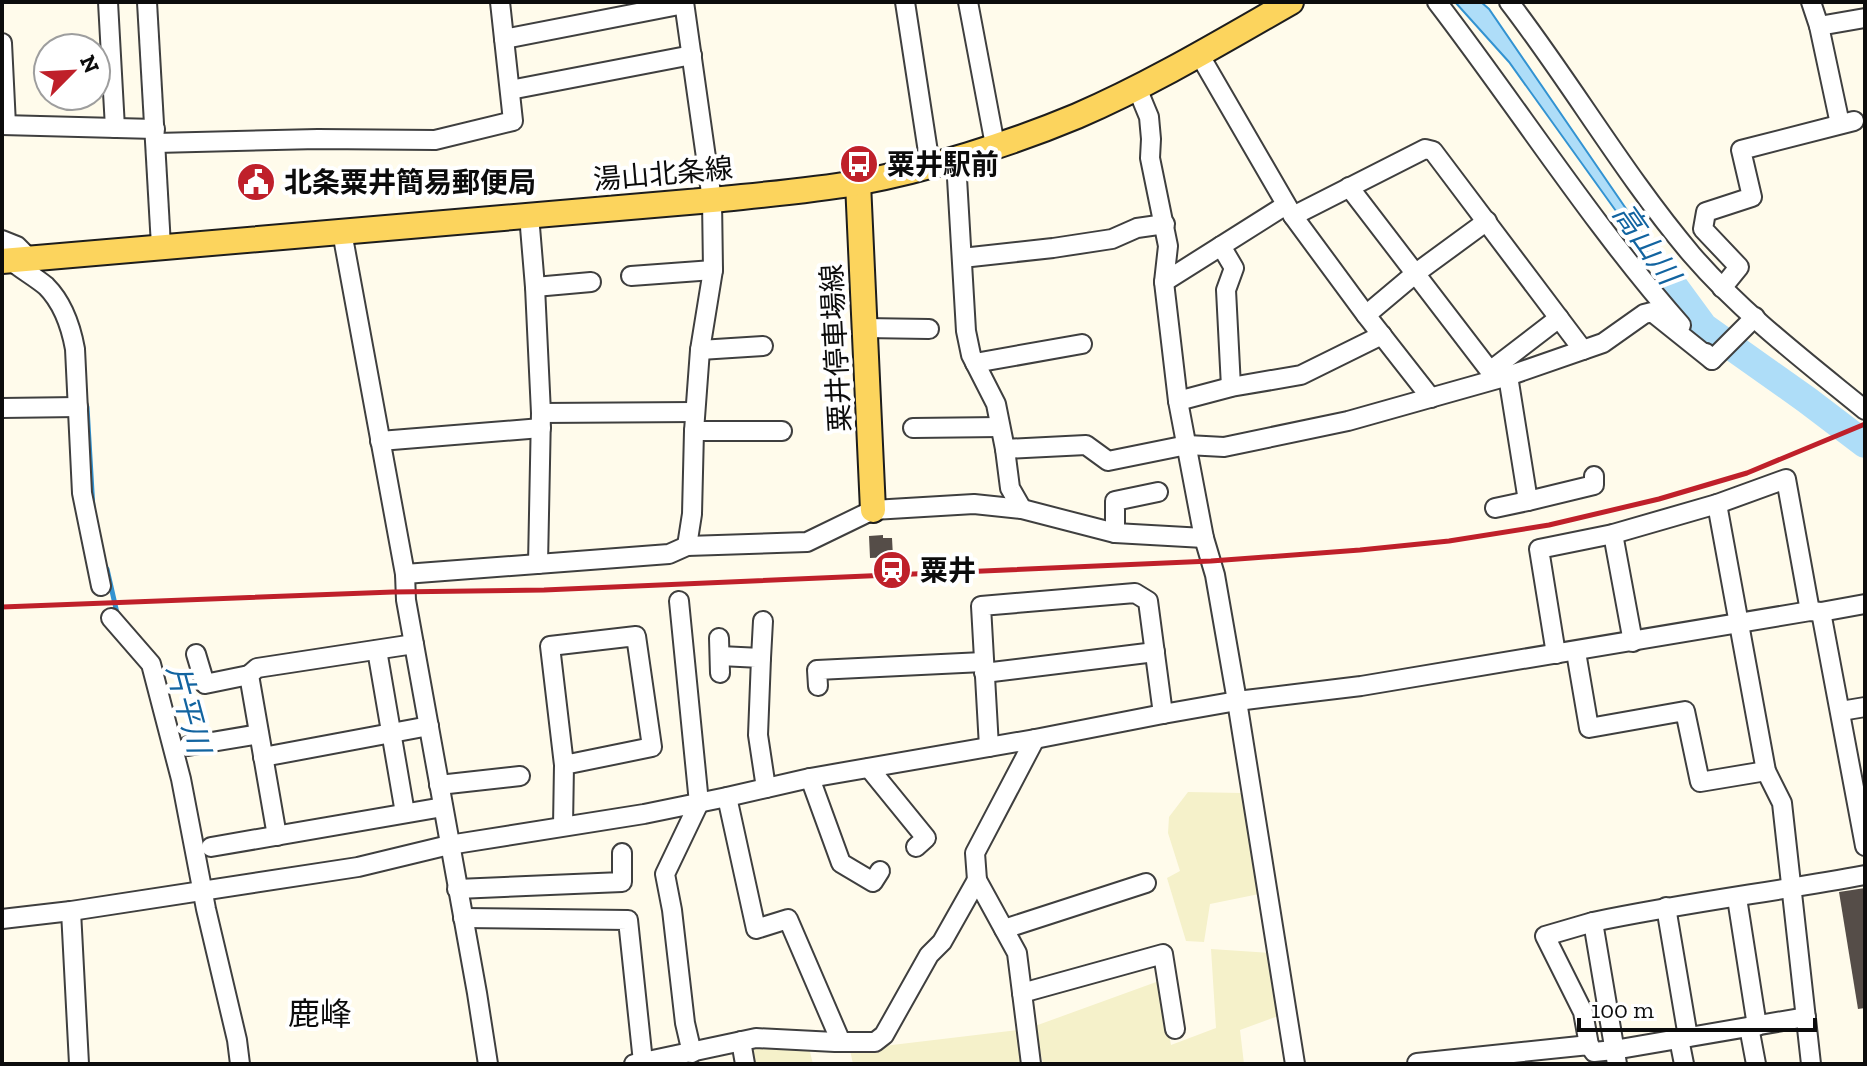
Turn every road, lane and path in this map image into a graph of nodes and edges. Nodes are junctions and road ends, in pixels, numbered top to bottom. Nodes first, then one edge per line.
1 (108, 2) edge
2 (147, 2) edge
3 (500, 2) edge
4 (905, 2) edge
5 (968, 2) edge
6 (1291, 2) edge
7 (1437, 2) edge
8 (1509, 2) edge
9 (1811, 2) edge
10 (684, 3) edge
11 (1865, 18) edge
12 (1819, 26) junction
13 (504, 39) junction
14 (2, 43) edge
15 (1199, 54) junction
16 (692, 55) junction
17 (1137, 88) junction
18 (510, 90) junction
19 (4, 125) edge
20 (115, 128) junction
21 (156, 136) junction
22 (995, 145) junction
23 (940, 162) junction
24 (858, 183) junction
25 (1349, 187) junction
26 (712, 200) junction
27 (1290, 211) junction
28 (529, 215) junction
29 (1487, 221) junction
30 (1165, 224) junction
31 (342, 232) junction
32 (161, 246) junction
33 (1221, 246) junction
34 (11, 255) edge
35 (962, 258) junction
36 (713, 270) junction
37 (1416, 273) junction
38 (631, 276) dead end
39 (591, 282) dead end
40 (1164, 282) junction
41 (535, 287) junction
42 (1722, 288) junction
43 (1366, 315) junction
44 (1559, 318) junction
45 (1752, 321) junction
46 (865, 328) junction
47 (929, 329) dead end
48 (1382, 335) junction
49 (1082, 344) dead end
50 (763, 346) dead end
51 (700, 350) junction
52 (1583, 350) junction
53 (1716, 357) junction
54 (975, 363) junction
55 (1508, 376) junction
56 (1231, 387) junction
57 (1431, 398) junction
58 (1178, 401) junction
59 (78, 407) junction
60 (2, 408) edge
61 (1865, 410) edge
62 (695, 412) junction
63 (541, 420) junction
64 (1000, 427) junction
65 (913, 428) dead end
66 (694, 431) junction
67 (782, 431) dead end
68 (380, 441) junction
69 (1187, 445) junction
70 (1005, 449) junction
71 (1594, 476) dead end
72 (1158, 492) dead end
73 (1528, 501) junction
74 (1717, 504) junction
75 (1495, 508) dead end
76 (1022, 509) junction
77 (873, 510) junction
78 (1115, 533) junction
79 (1613, 534) junction
80 (1204, 538) junction
81 (687, 546) junction
82 (538, 564) junction
83 (405, 574) junction
84 (101, 586) dead end
85 (679, 601) dead end
86 (1865, 604) edge
87 (1816, 612) junction
88 (111, 618) dead end
89 (763, 621) dead end
90 (1738, 624) junction
91 (1633, 642) junction
92 (414, 644) junction
93 (377, 650) junction
94 (1155, 652) junction
95 (1576, 652) junction
96 (196, 654) dead end
97 (1556, 654) junction
98 (720, 656) dead end
99 (761, 658) junction
100 (984, 668) junction
101 (249, 675) junction
102 (818, 686) dead end
103 (1237, 701) junction
104 (1865, 707) edge
105 (1841, 711) junction
106 (1163, 714) junction
107 (429, 726) junction
108 (391, 733) junction
109 (259, 734) junction
110 (1035, 739) junction
111 (188, 746) dead end
112 (989, 747) junction
113 (263, 757) junction
114 (564, 765) junction
115 (869, 768) junction
116 (1766, 771) junction
117 (520, 776) dead end
118 (810, 778) junction
119 (439, 785) junction
120 (766, 788) junction
121 (727, 797) junction
122 (699, 803) junction
123 (443, 807) junction
124 (405, 813) junction
125 (563, 826) junction
126 (277, 836) junction
127 (449, 845) junction
128 (1865, 846) edge
129 (211, 847) dead end
130 (916, 847) dead end
131 (622, 853) dead end
132 (880, 871) dead end
133 (1865, 875) edge
134 (977, 880) junction
135 (1146, 883) dead end
136 (457, 889) junction
137 (1792, 889) junction
138 (206, 890) junction
139 (1737, 898) junction
140 (1666, 907) junction
141 (71, 911) junction
142 (463, 918) junction
143 (2, 919) edge
144 (1593, 922) junction
145 (1004, 929) junction
146 (1022, 993) junction
147 (1806, 1017) junction
148 (1753, 1026) junction
149 (1175, 1029) dead end
150 (1684, 1038) junction
151 (741, 1041) junction
152 (841, 1042) junction
153 (1589, 1045) junction
154 (692, 1053) junction
155 (1541, 1057) edge
156 (1615, 1057) edge
157 (1473, 1061) edge
158 (638, 1063) edge
159 (1417, 1063) edge
160 (79, 1064) edge
161 (240, 1064) edge
162 (488, 1064) edge
163 (745, 1064) edge
164 (1031, 1064) edge
165 (1295, 1064) edge
166 (1684, 1064) edge
167 (1756, 1064) edge
168 (1811, 1064) edge

1 - 20 street
2 - 21 street
3 - 13 street
4 - 23 street
5 - 22 street
6 - 15 main road, 湯山北条線
7 - 53 street
8 - 42 street
9 - 12 street
10 - 13 street
10 - 16 street
11 - 12 street
12 - 42 street
13 - 18 street
14 - 19 street
15 - 17 main road, 湯山北条線
15 - 27 street
16 - 18 street
16 - 26 street
17 - 22 main road, 湯山北条線
17 - 30 street
18 - 21 street
19 - 20 street
20 - 21 street
21 - 32 street
22 - 23 main road, 湯山北条線
23 - 24 main road, 湯山北条線
23 - 35 street
24 - 26 main road, 湯山北条線
24 - 46 main road, 粟井停車場線
25 - 27 street
25 - 29 street
25 - 37 street
26 - 28 main road, 湯山北条線
26 - 36 street
27 - 33 street
27 - 43 street
28 - 31 main road, 湯山北条線
28 - 41 street
29 - 37 street
29 - 44 street
30 - 35 street
30 - 40 street
31 - 32 main road, 湯山北条線
31 - 68 street
32 - 34 main road, 湯山北条線
33 - 40 street
33 - 56 street
34 - 59 street
35 - 54 street
36 - 38 street
36 - 51 street
37 - 43 street
37 - 44 street
39 - 41 street
40 - 58 street
41 - 63 street
42 - 45 street
43 - 48 street
44 - 52 street
45 - 53 street
45 - 61 street
46 - 47 street
46 - 77 main road, 粟井停車場線
48 - 56 street
48 - 57 street
49 - 54 street
50 - 51 street
51 - 62 street
52 - 53 street
52 - 55 street
54 - 64 street
55 - 57 street
55 - 73 street
56 - 58 street
57 - 69 street
58 - 69 street
59 - 60 street
59 - 84 street
62 - 63 street
62 - 66 street
63 - 68 street
63 - 82 street
64 - 65 street
64 - 70 street
66 - 67 street
66 - 81 street
68 - 83 street
69 - 70 street
69 - 80 street
70 - 76 street
71 - 73 street
72 - 78 street
73 - 75 street
74 - 79 street
74 - 87 street
74 - 90 street
76 - 77 street
76 - 78 street
77 - 81 street
78 - 80 street
79 - 91 street
79 - 97 street
80 - 103 street
81 - 82 street
82 - 83 street
83 - 92 street
85 - 122 street
86 - 87 street
87 - 90 street
87 - 105 street
88 - 138 street
89 - 99 street
90 - 91 street
90 - 116 street
91 - 95 street
92 - 93 street
92 - 107 street
93 - 101 street
93 - 108 street
94 - 100 street
94 - 100 street
94 - 106 street
95 - 97 street
95 - 116 street
96 - 101 street
97 - 103 street
98 - 99 street
99 - 120 street
100 - 102 street
100 - 112 street
101 - 109 street
103 - 106 street
103 - 165 street
104 - 105 street
105 - 128 street
106 - 110 street
107 - 108 street
107 - 119 street
108 - 113 street
108 - 124 street
109 - 111 street
109 - 113 street
110 - 112 street
110 - 134 street
112 - 115 street
113 - 126 street
114 - 114 street
114 - 125 street
115 - 118 street
115 - 130 street
116 - 137 street
117 - 119 street
118 - 120 street
118 - 132 street
119 - 123 street
120 - 121 street
121 - 122 street
121 - 152 street
122 - 125 street
122 - 154 street
123 - 124 street
123 - 127 street
124 - 126 street
125 - 127 street
126 - 129 street
127 - 136 street
127 - 138 street
131 - 136 street
133 - 137 street
134 - 145 street
134 - 152 street
135 - 145 street
136 - 142 street
137 - 139 street
137 - 147 street
138 - 141 street
138 - 161 street
139 - 140 street
139 - 148 street
140 - 144 street
140 - 150 street
141 - 143 street
141 - 160 street
142 - 158 street
142 - 162 street
144 - 153 street
144 - 156 street
145 - 146 street
146 - 149 street
146 - 164 street
147 - 148 street
147 - 168 street
148 - 150 street
148 - 167 street
150 - 156 street
150 - 166 street
151 - 152 street
151 - 154 street
151 - 163 street
153 - 155 street
153 - 156 street
154 - 158 street
155 - 157 street
157 - 159 street

